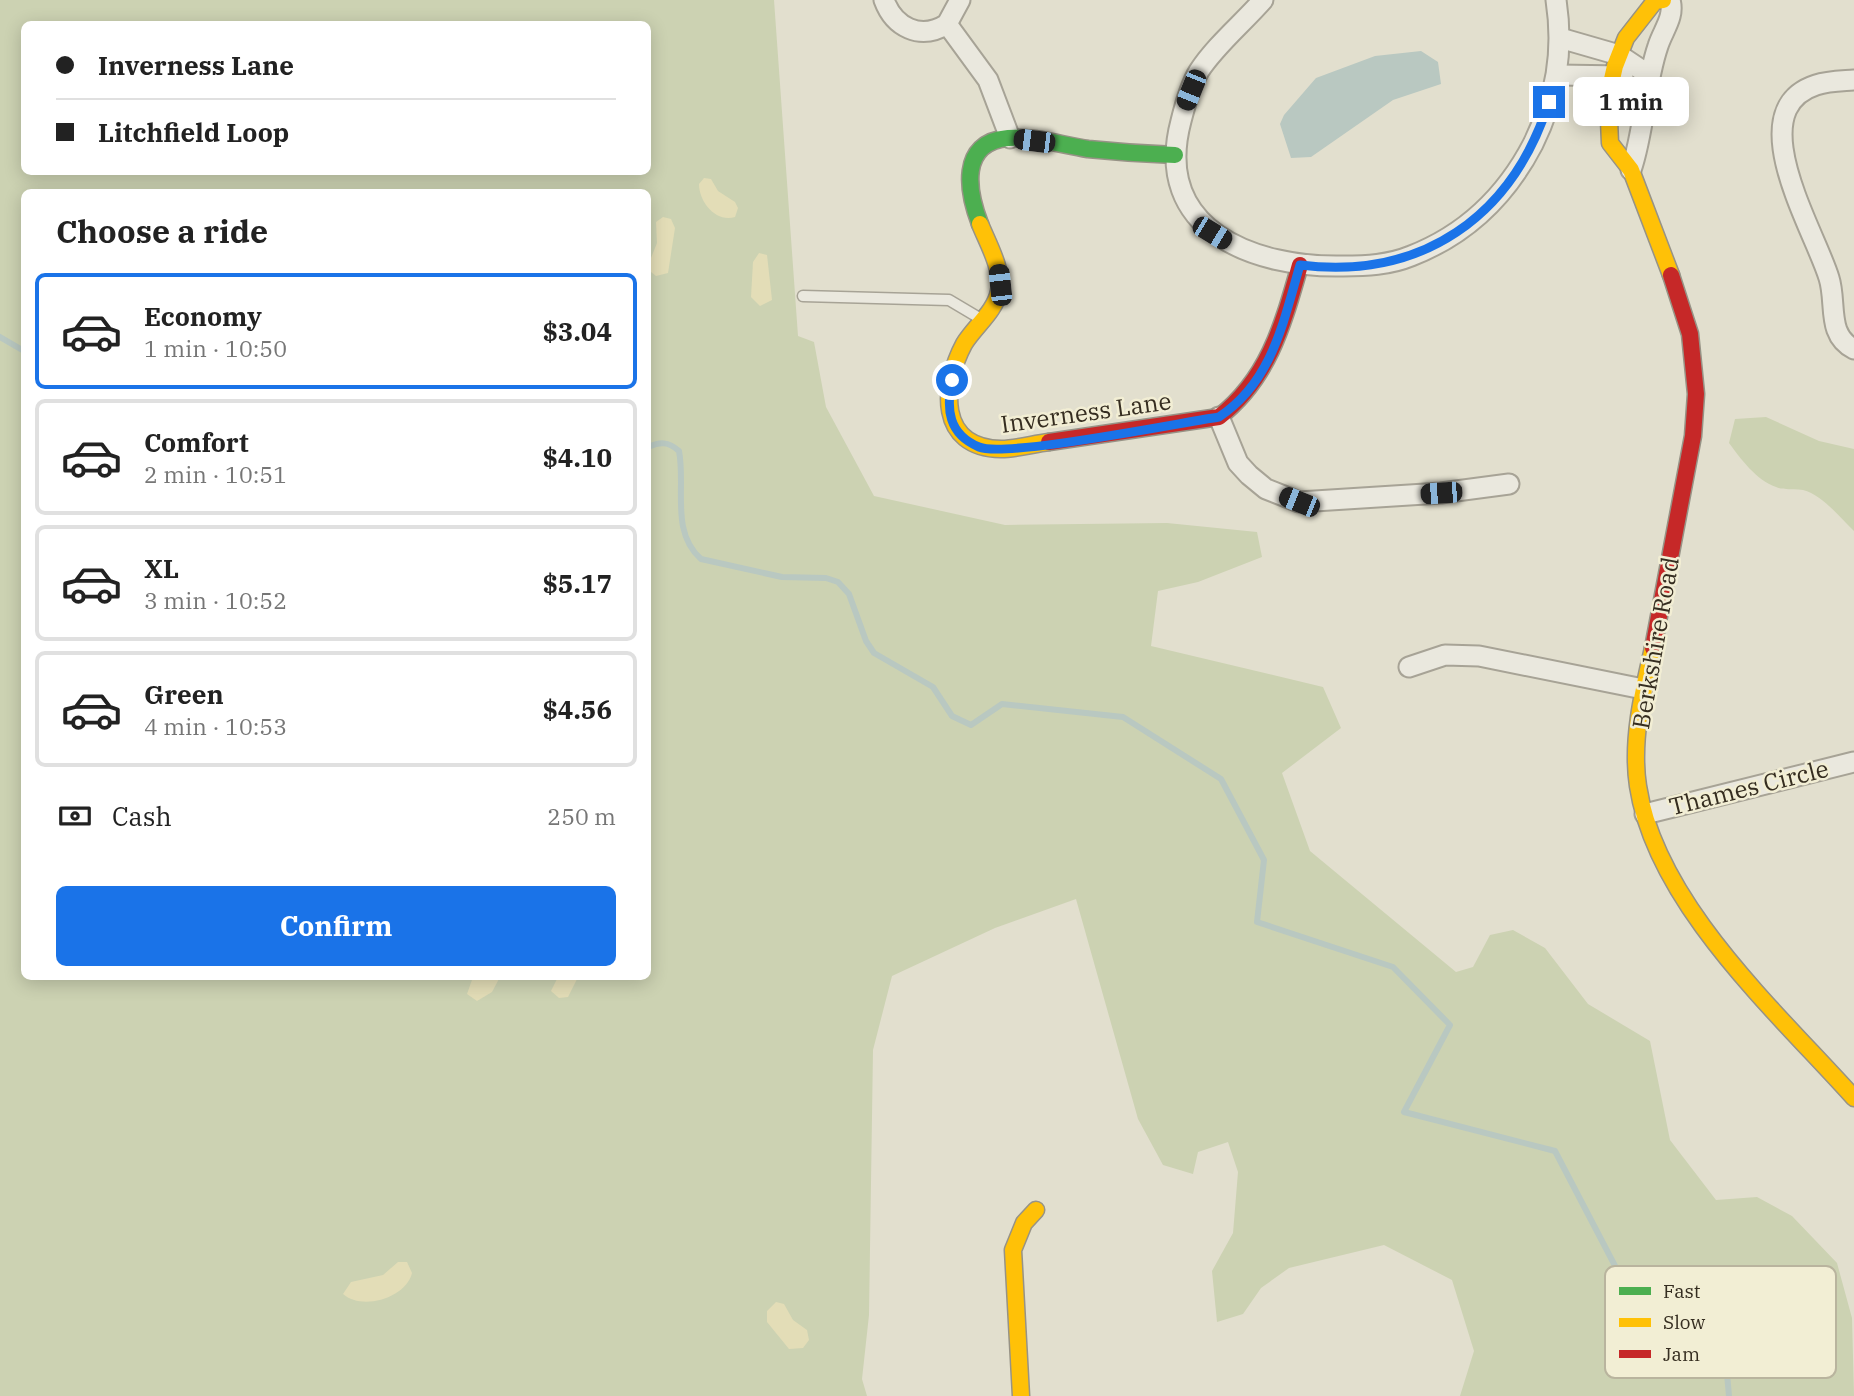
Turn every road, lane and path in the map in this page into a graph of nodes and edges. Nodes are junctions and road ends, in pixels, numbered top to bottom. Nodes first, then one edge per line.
1 (884, 0) edge
2 (960, 0) edge
3 (1263, 0) edge
4 (1556, 0) edge
5 (1663, 0) edge
6 (1670, 0) edge
7 (947, 24) junction
8 (1560, 38) junction
9 (1619, 55) junction
10 (1558, 75) junction
11 (1649, 75) junction
12 (1613, 77) junction
13 (1854, 80) edge
14 (1010, 138) junction
15 (1175, 155) junction
16 (1631, 170) junction
17 (1300, 265) junction
18 (803, 296) dead end
19 (981, 319) junction
20 (1854, 349) edge
21 (1219, 417) junction
22 (1509, 484) dead end
23 (1409, 667) dead end
24 (1643, 689) junction
25 (1854, 762) edge
26 (1645, 814) junction
27 (1854, 1098) edge
28 (1036, 1210) dead end
29 (1021, 1396) edge

1 - 7 street
2 - 7 street
3 - 15 street
4 - 8 street
5 - 9 street, Berkshire Road
6 - 11 street
7 - 14 street
8 - 9 street
8 - 10 street
9 - 11 street
9 - 12 street, Berkshire Road
10 - 12 street
10 - 17 street
11 - 12 street
11 - 16 street
12 - 16 street, Berkshire Road
13 - 20 street
14 - 15 street
14 - 19 street, Inverness Lane
15 - 17 street
16 - 24 street, Berkshire Road
17 - 21 street
18 - 19 lane
19 - 21 street, Inverness Lane
21 - 22 street
23 - 24 street
24 - 26 street, Berkshire Road
25 - 26 street, Thames Circle
26 - 27 street, Berkshire Road
28 - 29 street

